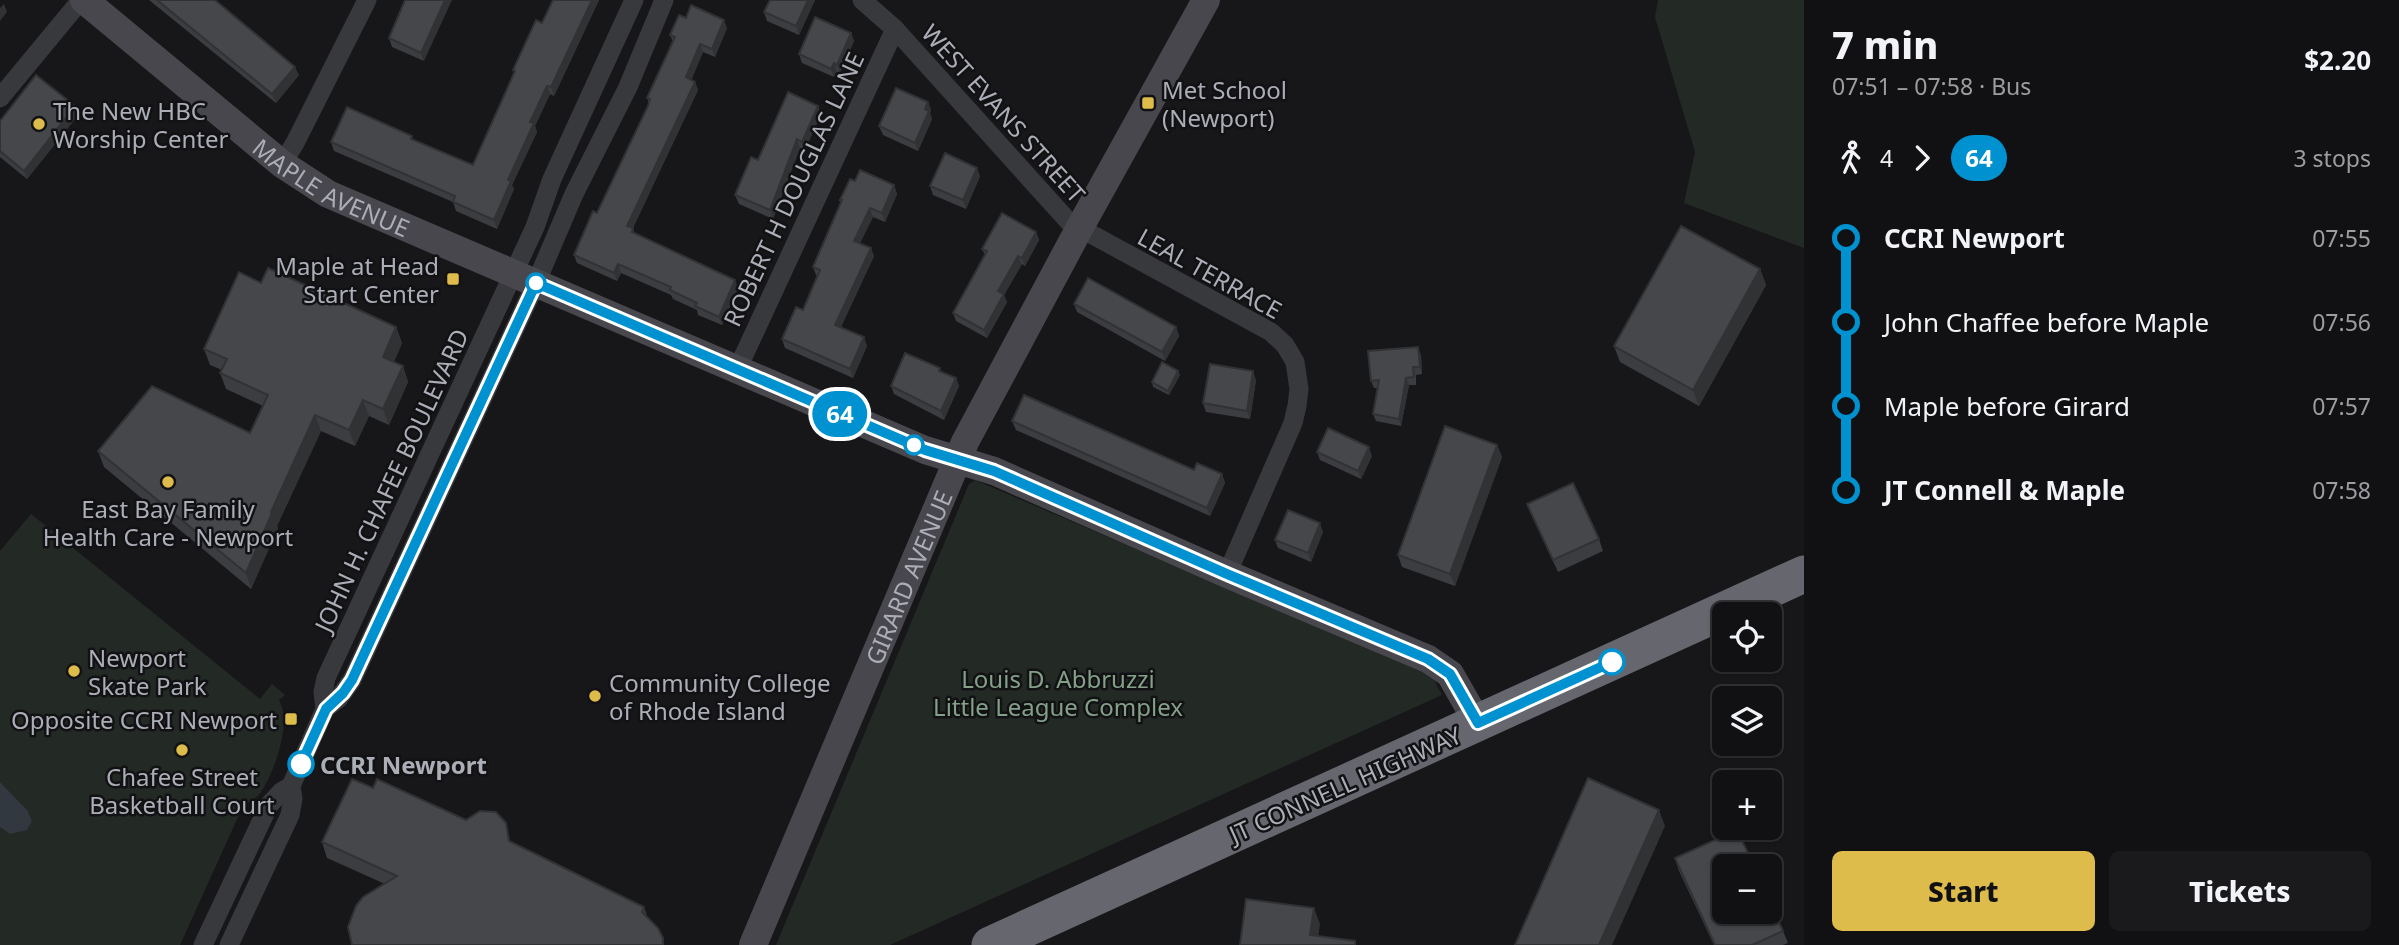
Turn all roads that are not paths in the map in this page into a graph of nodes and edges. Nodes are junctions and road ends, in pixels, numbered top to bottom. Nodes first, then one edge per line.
1 (82, 0) edge
2 (367, 0) edge
3 (634, 0) edge
4 (664, 0) edge
5 (862, 0) edge
6 (1206, 0) edge
7 (895, 29) junction
8 (0, 98) edge
9 (282, 164) junction
10 (1079, 229) junction
11 (525, 279) junction
12 (737, 370) junction
13 (958, 460) junction
14 (1227, 574) junction
15 (1804, 575) edge
16 (1478, 723) junction
17 (292, 786) junction
18 (203, 945) edge
19 (229, 945) edge
20 (753, 945) edge
21 (990, 945) edge

1 - 8 street
1 - 9 street, MAPLE AVENUE
2 - 9 street
3 - 11 street
4 - 11 street
5 - 7 street, WEST EVANS STREET
6 - 10 street, GIRARD AVENUE
7 - 10 street, WEST EVANS STREET
7 - 12 street, ROBERT H DOUGLAS LANE
9 - 11 street, MAPLE AVENUE
10 - 13 street, GIRARD AVENUE
10 - 14 street, LEAL TERRACE
11 - 12 street, MAPLE AVENUE
11 - 17 street, JOHN H. CHAFEE BOULEVARD
12 - 13 street, MAPLE AVENUE
13 - 14 street, MAPLE AVENUE
13 - 20 street, GIRARD AVENUE
14 - 16 street, MAPLE AVENUE
15 - 16 highway, JT CONNELL HIGHWAY
16 - 21 highway, JT CONNELL HIGHWAY
17 - 18 street, JOHN H. CHAFEE BOULEVARD
17 - 19 street, JOHN H. CHAFEE BOULEVARD

